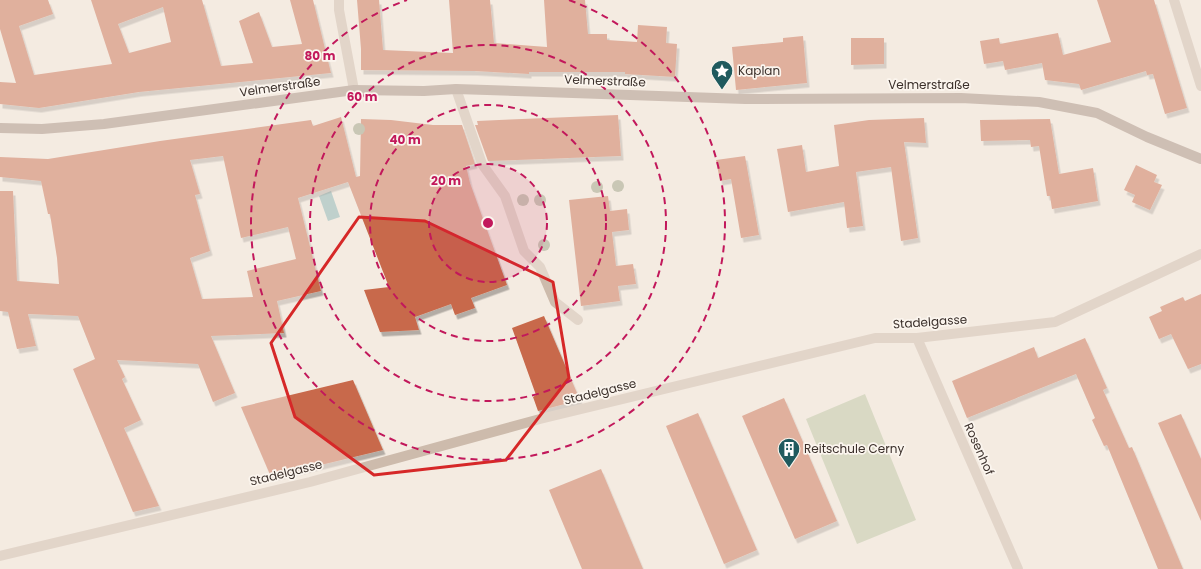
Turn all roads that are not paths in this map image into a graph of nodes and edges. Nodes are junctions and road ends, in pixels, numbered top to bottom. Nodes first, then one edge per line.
1 (338, 0) edge
2 (1174, 0) edge
3 (1201, 86) edge
4 (456, 89) junction
5 (354, 90) junction
6 (0, 128) edge
7 (1201, 159) edge
8 (1201, 254) edge
9 (578, 320) dead end
10 (917, 338) junction
11 (0, 556) edge
12 (1018, 569) edge

1 - 5 street
2 - 3 street
4 - 5 street, Velmerstraße
4 - 7 street, Velmerstraße
4 - 9 street
5 - 6 street, Velmerstraße
8 - 10 street, Stadelgasse
10 - 11 street, Stadelgasse
10 - 12 street, Rosenhof

